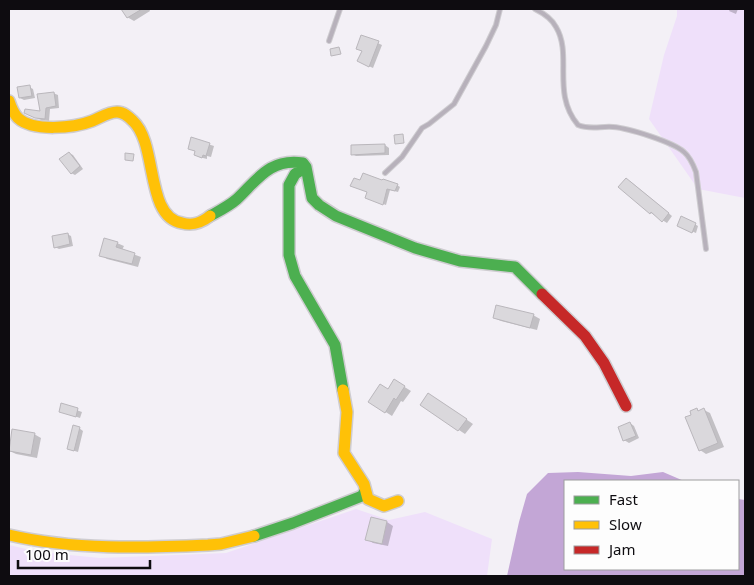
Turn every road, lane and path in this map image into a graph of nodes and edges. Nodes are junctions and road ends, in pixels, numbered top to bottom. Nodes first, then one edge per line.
1 (340, 9) edge
2 (500, 9) edge
3 (535, 9) edge
4 (329, 41) dead end
5 (9, 101) edge
6 (306, 167) junction
7 (385, 173) dead end
8 (706, 249) dead end
9 (626, 406) dead end
10 (365, 491) junction
11 (398, 501) dead end
12 (9, 535) edge

1 - 4 lane
2 - 7 lane
3 - 8 lane
5 - 6 street
6 - 9 street
6 - 10 street
10 - 11 street
10 - 12 street

